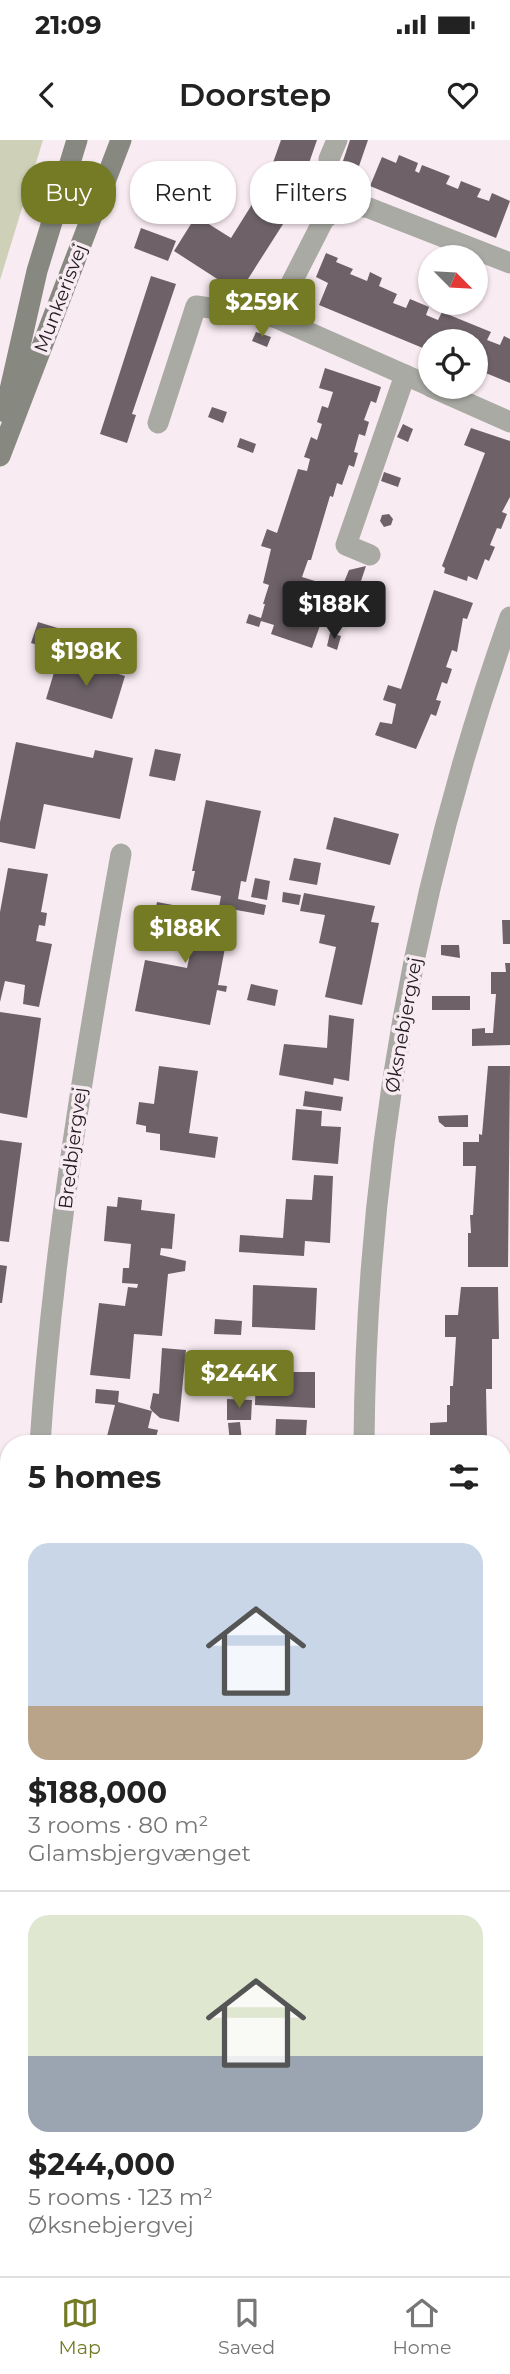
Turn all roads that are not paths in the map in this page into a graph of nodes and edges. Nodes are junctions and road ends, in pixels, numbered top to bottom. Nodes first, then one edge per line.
1 (77, 140) edge
2 (121, 140) edge
3 (510, 263) edge
4 (274, 317) junction
5 (405, 375) junction
6 (418, 381) edge
7 (458, 399) edge
8 (510, 422) edge
9 (158, 423) dead end
10 (0, 435) edge
11 (0, 456) edge
12 (370, 555) dead end
13 (510, 617) edge
14 (121, 854) dead end
15 (41, 1435) edge
16 (364, 1435) edge

1 - 10 main road, Munkerisvej
2 - 11 main road, Munkerisvej
3 - 4 street
4 - 5 street
4 - 9 street
5 - 6 street
5 - 12 street
7 - 8 street
13 - 16 street, Øksnebjergvej
14 - 15 street, Bredbjergvej

